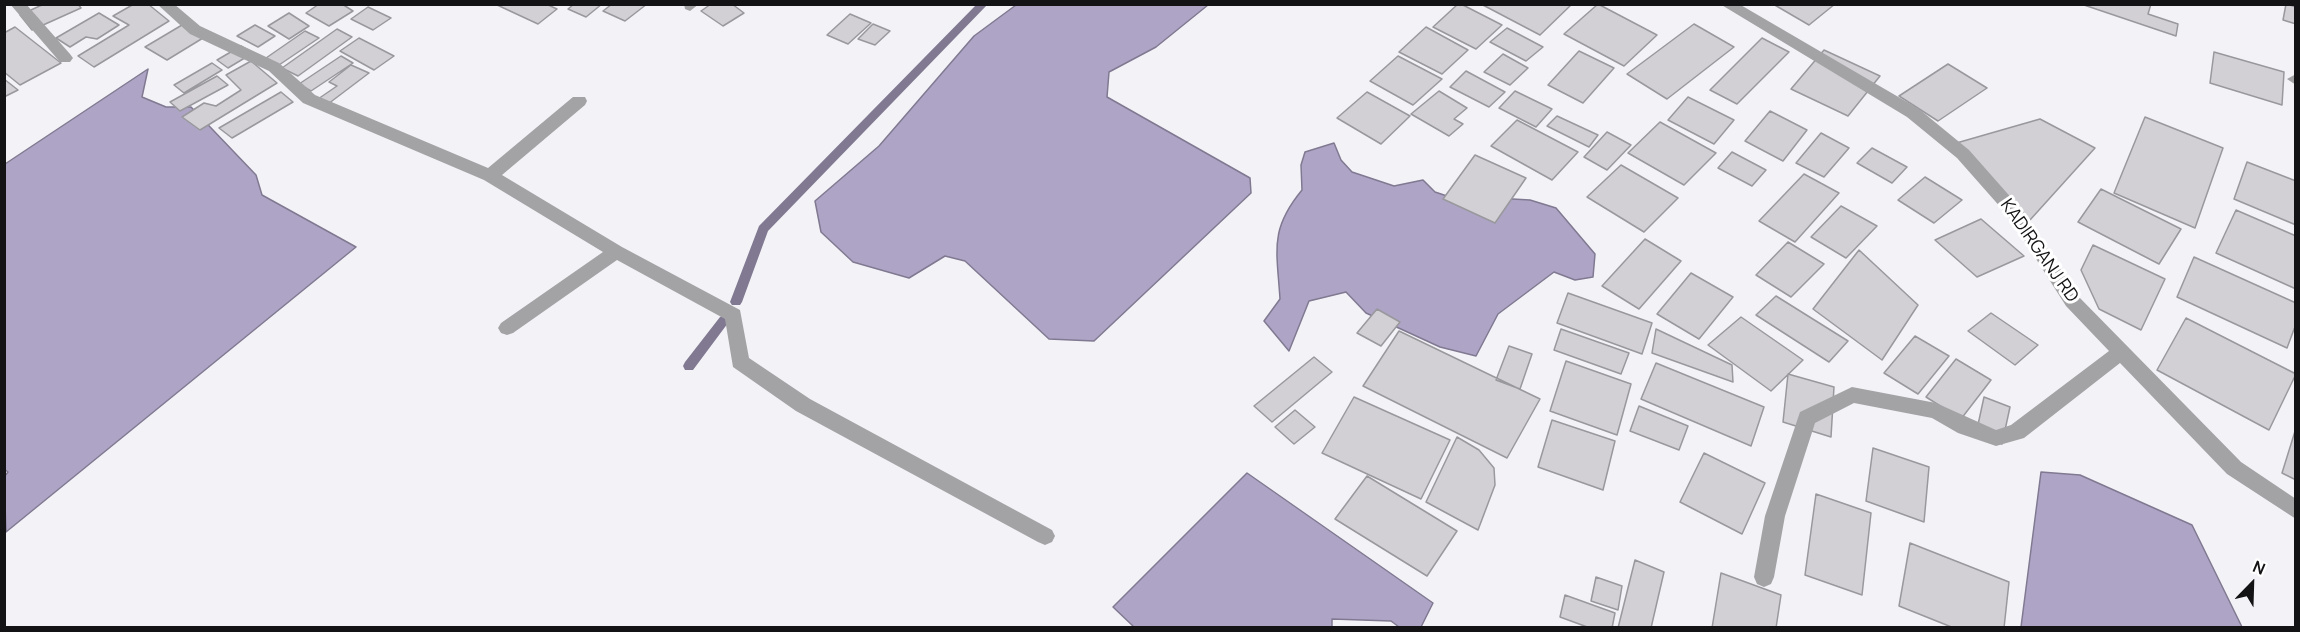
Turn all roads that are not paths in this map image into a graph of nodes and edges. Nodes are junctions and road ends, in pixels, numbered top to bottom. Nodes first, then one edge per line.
1 (17, 4) edge
2 (164, 4) edge
3 (1727, 4) edge
4 (65, 58) dead end
5 (579, 101) dead end
6 (490, 176) junction
7 (616, 252) junction
8 (507, 328) dead end
9 (2121, 352) junction
10 (2295, 508) edge
11 (1045, 536) dead end
12 (1764, 577) dead end

1 - 4 street
2 - 6 street
3 - 9 street, KADIRGANJ RD
5 - 6 street
6 - 7 street
7 - 8 street
7 - 11 street
9 - 10 street, KADIRGANJ RD
9 - 12 street

